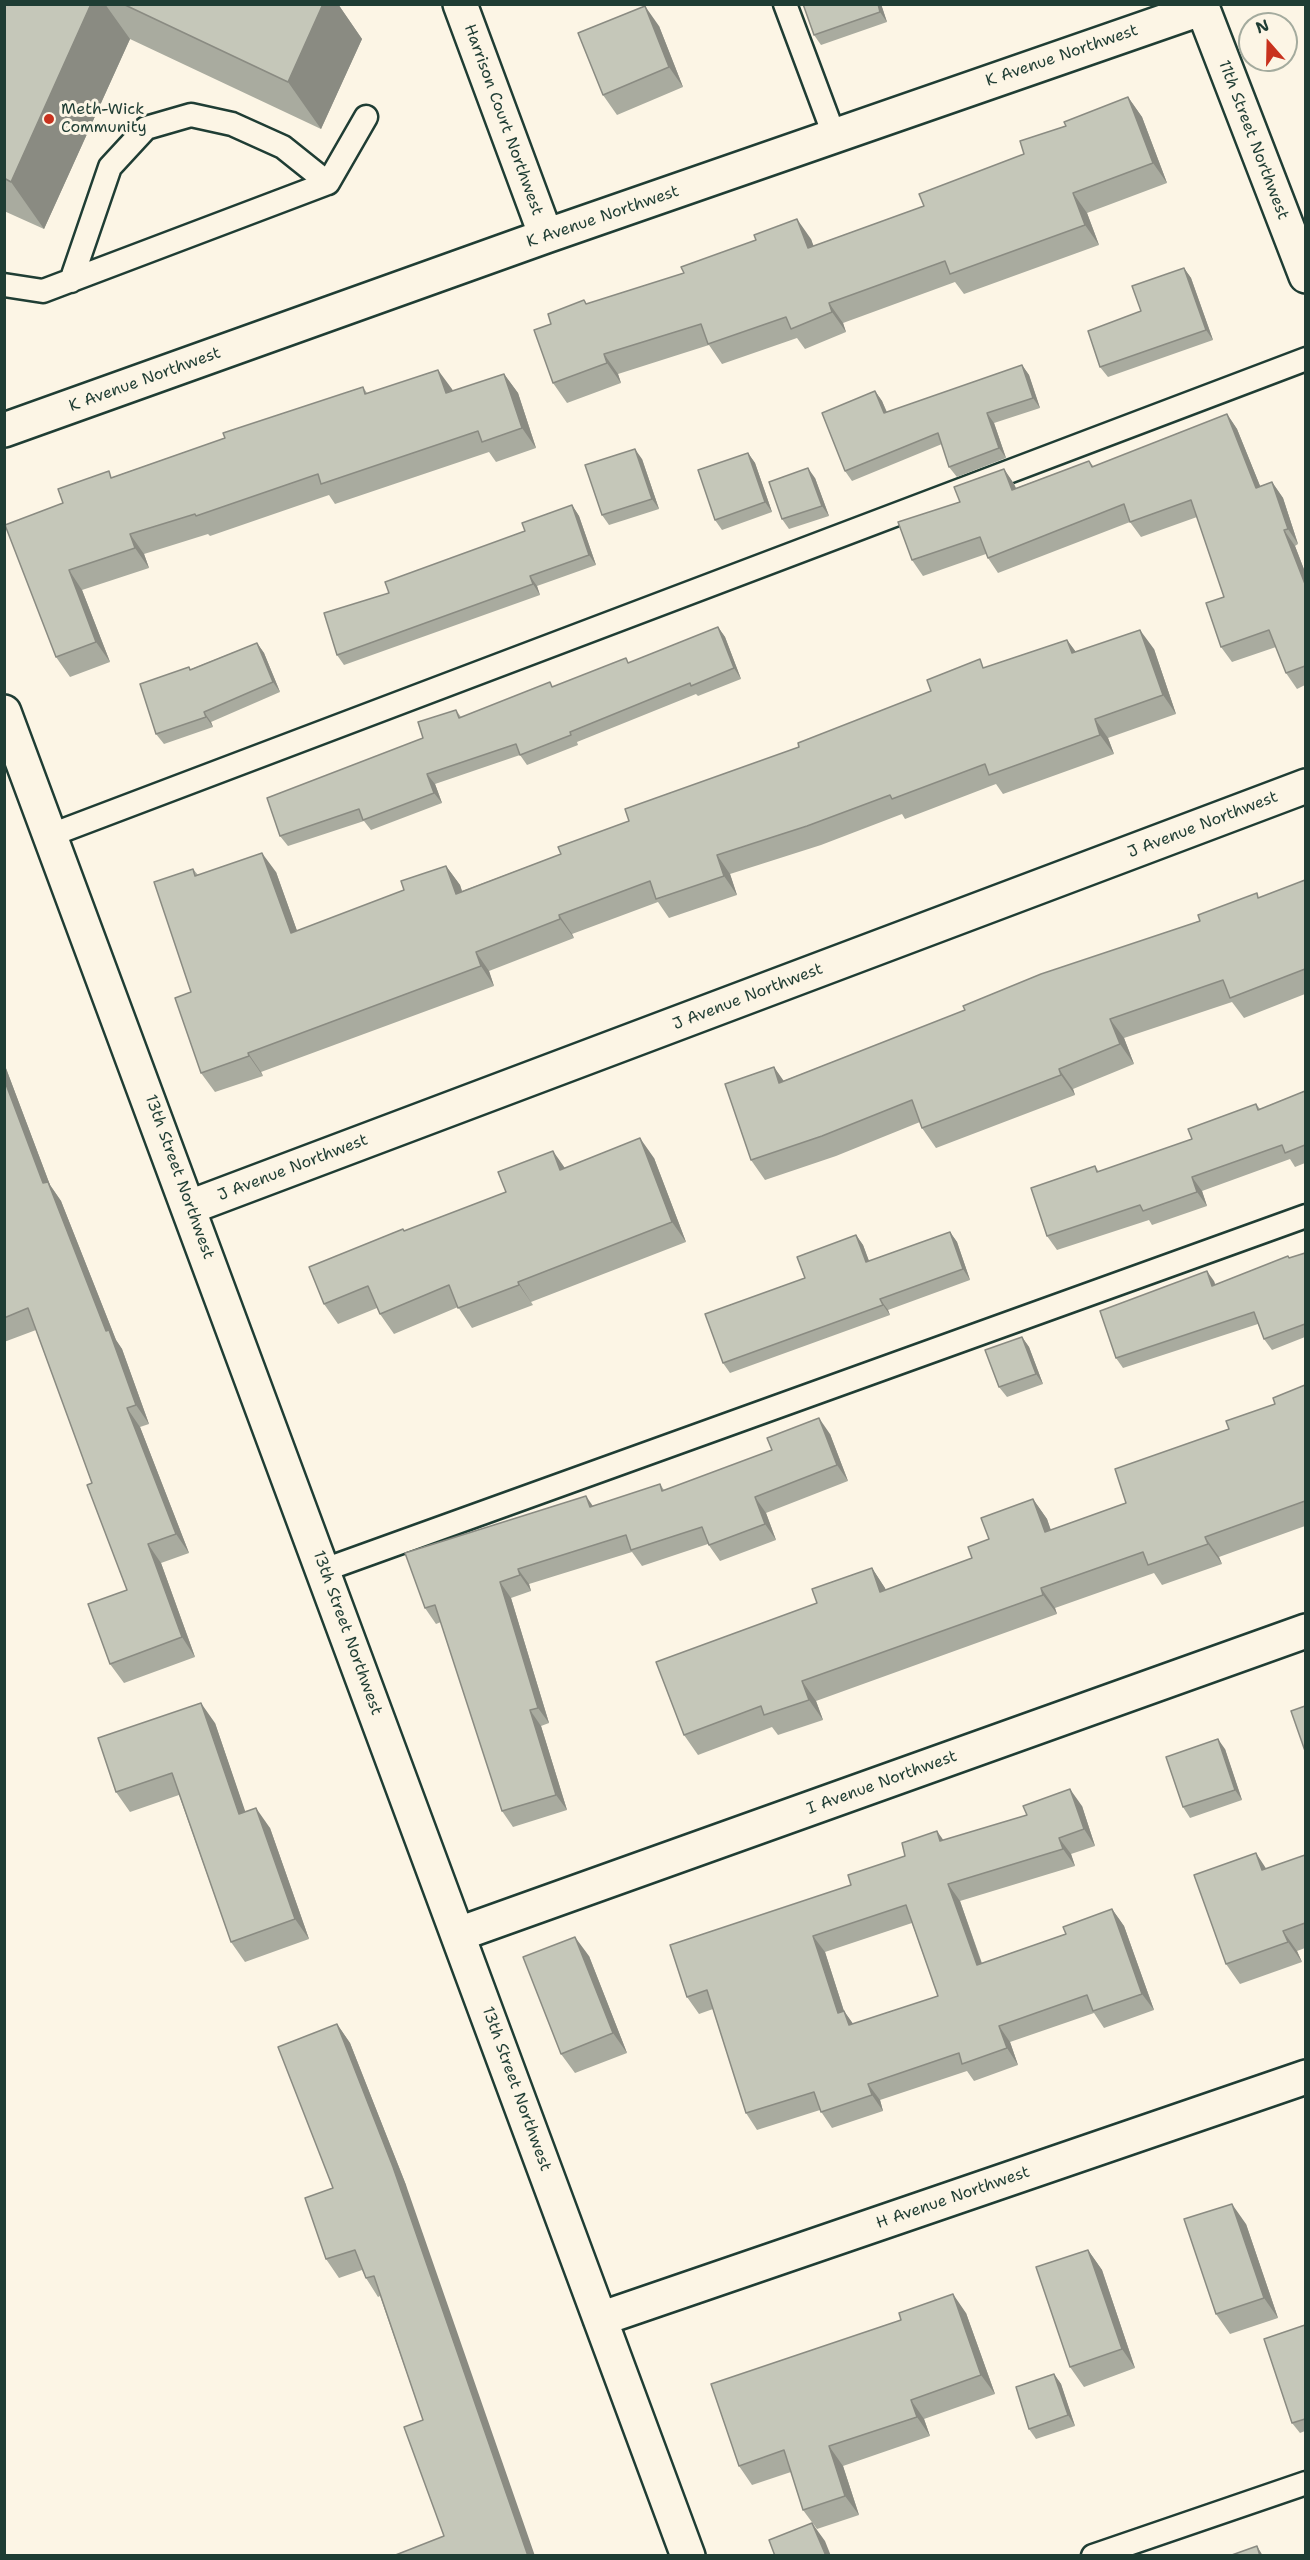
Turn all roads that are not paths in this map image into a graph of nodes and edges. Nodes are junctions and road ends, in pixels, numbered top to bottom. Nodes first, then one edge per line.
1 (460, 4) edge
2 (784, 4) edge
3 (1202, 6) edge
4 (366, 117) dead end
5 (834, 135) junction
6 (328, 183) junction
7 (546, 236) junction
8 (1305, 276) edge
9 (71, 281) junction
10 (4, 285) edge
11 (1305, 359) edge
12 (4, 430) edge
13 (4, 712) edge
14 (1305, 786) edge
15 (51, 835) junction
16 (190, 1207) junction
17 (1305, 1216) edge
18 (324, 1570) junction
19 (1305, 1632) edge
20 (459, 1935) junction
21 (1305, 2077) edge
22 (600, 2319) junction
23 (1305, 2482) edge
24 (688, 2556) edge
25 (1093, 2556) edge

1 - 7 street, Harrison Court Northwest
2 - 5 lane
3 - 5 street, K Avenue Northwest
3 - 8 street, 11th Street Northwest
4 - 6 lane
5 - 7 street, K Avenue Northwest
6 - 9 lane
6 - 9 lane
7 - 12 street, K Avenue Northwest
9 - 10 lane
11 - 15 lane
13 - 15 street, 13th Street Northwest
14 - 16 street, J Avenue Northwest
15 - 16 street, 13th Street Northwest
16 - 18 street, 13th Street Northwest
17 - 18 lane
18 - 20 street, 13th Street Northwest
19 - 20 street, I Avenue Northwest
20 - 22 street, 13th Street Northwest
21 - 22 street, H Avenue Northwest
22 - 24 street, 13th Street Northwest
23 - 25 lane

